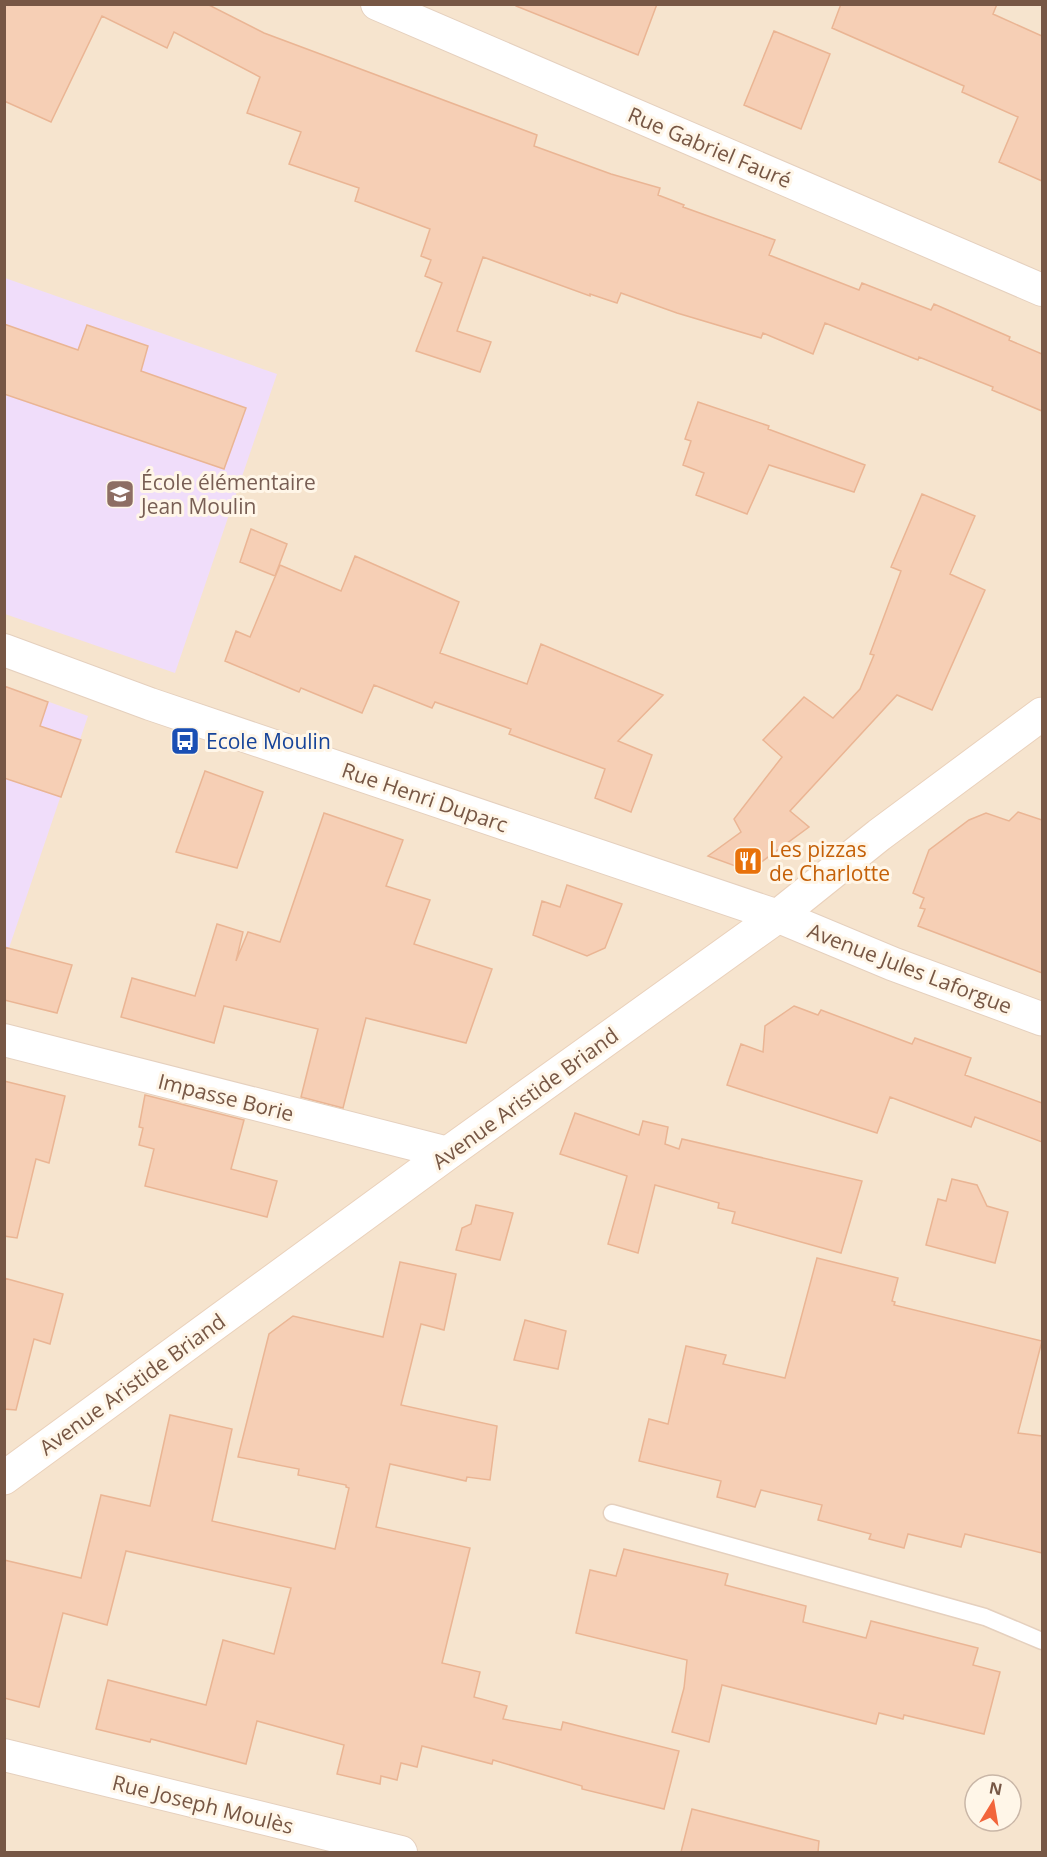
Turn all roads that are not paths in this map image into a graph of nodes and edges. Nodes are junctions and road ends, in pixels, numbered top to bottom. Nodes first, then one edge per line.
1 (377, 4) edge
2 (1042, 290) edge
3 (4, 650) edge
4 (1042, 714) edge
5 (778, 916) junction
6 (1042, 1019) edge
7 (4, 1040) edge
8 (448, 1153) junction
9 (4, 1478) edge
10 (612, 1512) dead end
11 (1042, 1641) edge
12 (4, 1755) edge
13 (401, 1852) edge

1 - 2 street, Rue Gabriel Fauré
3 - 5 street, Rue Henri Duparc
4 - 5 main road, Avenue Aristide Briand
5 - 6 main road, Avenue Jules Laforgue
5 - 8 main road, Avenue Aristide Briand
7 - 8 street, Impasse Borie
8 - 9 main road, Avenue Aristide Briand
10 - 11 lane
12 - 13 street, Rue Joseph Moulès

